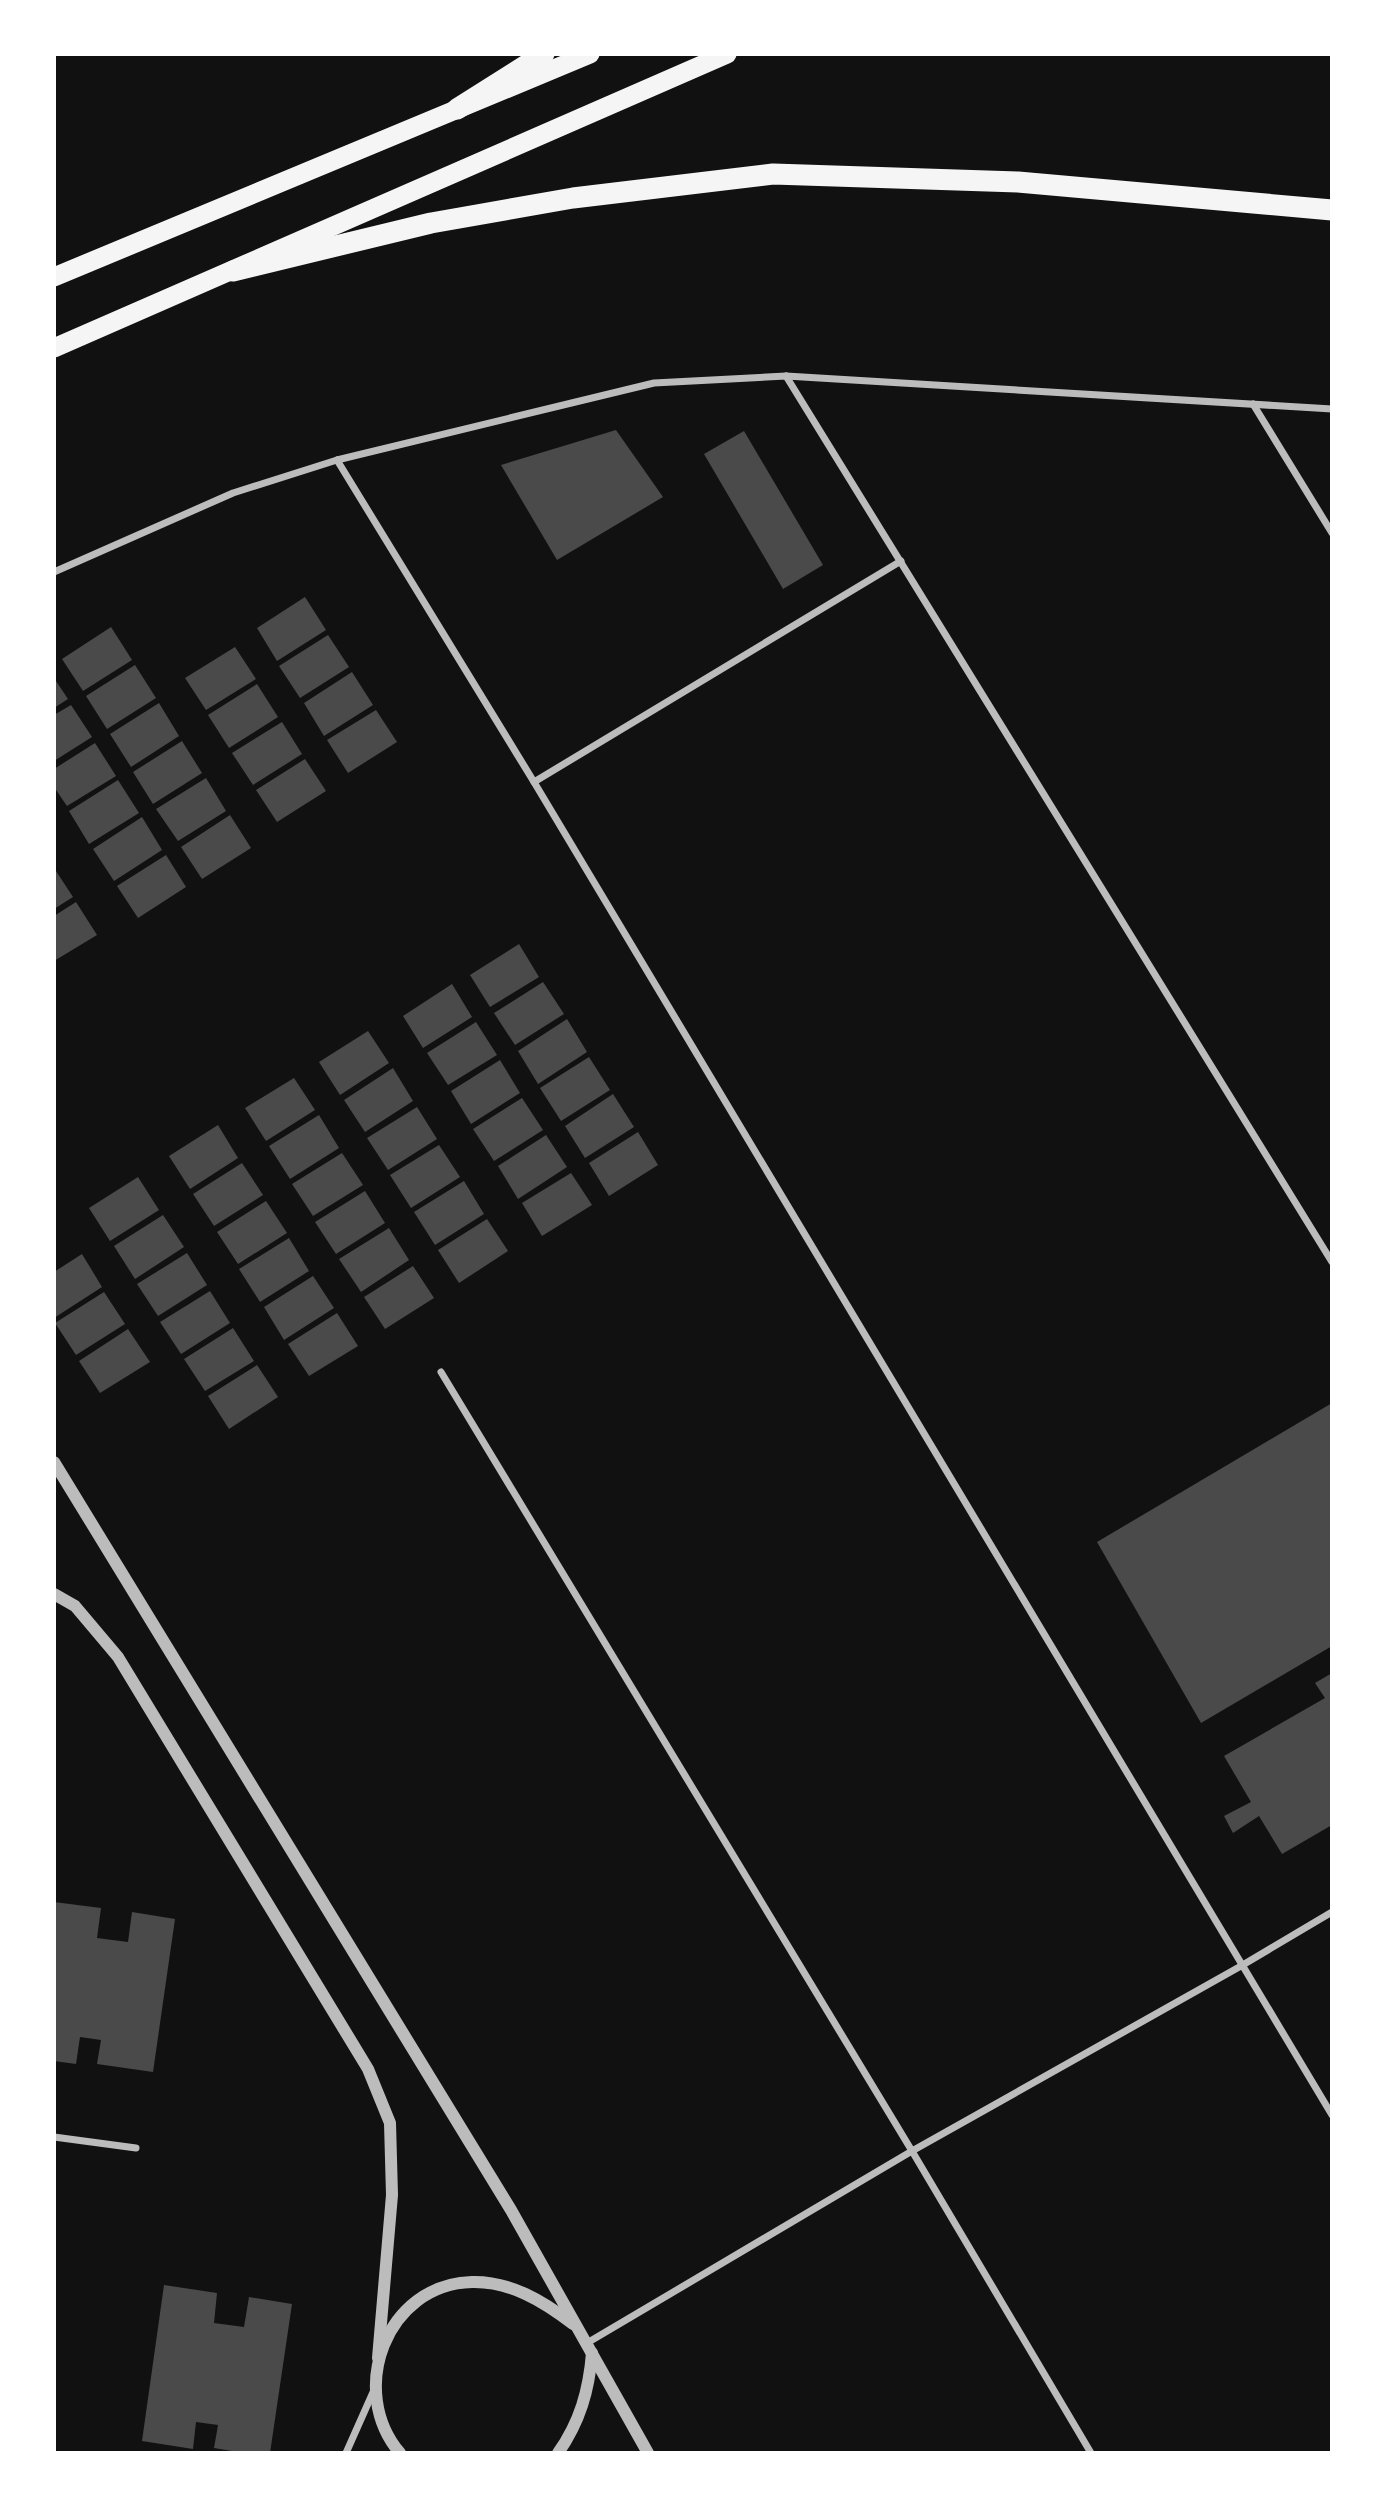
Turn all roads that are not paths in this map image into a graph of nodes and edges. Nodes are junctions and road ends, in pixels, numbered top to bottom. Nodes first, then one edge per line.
1 (544, 54) edge
2 (590, 54) edge
3 (727, 54) edge
4 (457, 109) junction
5 (1332, 209) edge
6 (233, 271) junction
7 (54, 276) edge
8 (54, 348) edge
9 (786, 376) junction
10 (1253, 404) junction
11 (1332, 409) edge
12 (337, 460) junction
13 (1332, 533) edge
14 (901, 561) junction
15 (54, 572) edge
16 (534, 782) junction
17 (1332, 1262) edge
18 (441, 1373) dead end
19 (54, 1462) edge
20 (54, 1594) edge
21 (1332, 1912) edge
22 (1241, 1966) junction
23 (1332, 2115) edge
24 (54, 2137) edge
25 (136, 2148) dead end
26 (912, 2151) junction
27 (579, 2328) junction
28 (589, 2348) junction
29 (378, 2358) junction
30 (374, 2389) junction
31 (346, 2453) edge
32 (400, 2453) edge
33 (558, 2453) edge
34 (648, 2453) edge
35 (1091, 2453) edge

1 - 4 highway
2 - 4 highway
3 - 6 highway
4 - 7 highway
5 - 6 highway
6 - 8 highway
9 - 10 street
9 - 12 street
9 - 14 street
10 - 11 street
10 - 13 street
12 - 15 street
12 - 16 street
14 - 16 street
14 - 17 street
16 - 22 street
18 - 26 street
19 - 27 street
20 - 29 street
21 - 22 street
22 - 23 street
22 - 26 street
24 - 25 street
26 - 28 street
26 - 35 street
27 - 28 street
27 - 29 street
28 - 33 street
28 - 34 street
29 - 30 street
30 - 31 street
30 - 32 street

